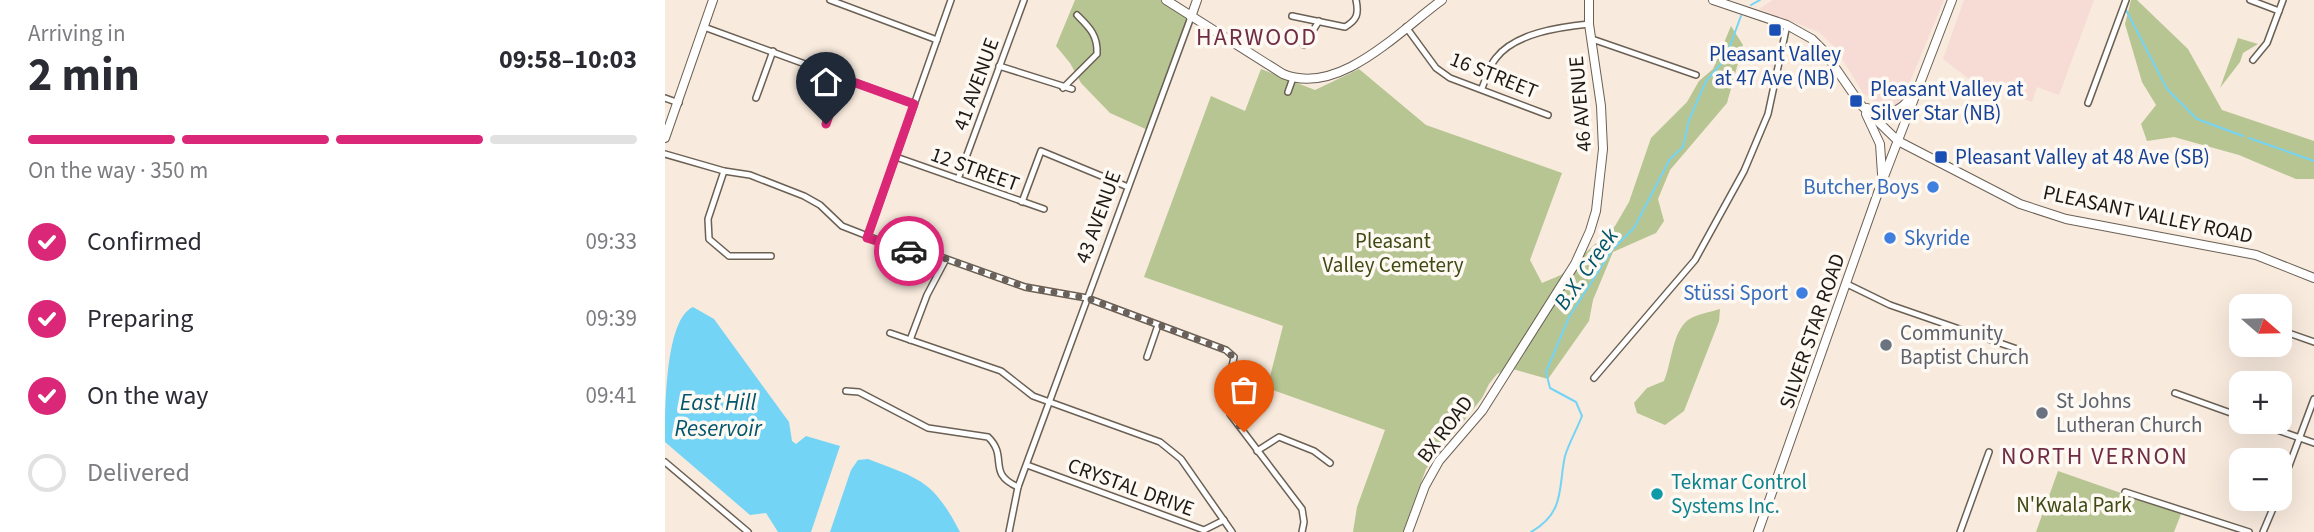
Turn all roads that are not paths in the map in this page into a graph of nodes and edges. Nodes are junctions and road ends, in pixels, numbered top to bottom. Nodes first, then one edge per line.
1 (713, 0) edge
2 (830, 0) edge
3 (951, 0) edge
4 (1024, 0) edge
5 (1166, 0) edge
6 (1197, 0) edge
7 (1356, 0) edge
8 (1443, 0) edge
9 (1589, 0) edge
10 (1713, 0) edge
11 (1952, 0) edge
12 (2126, 0) edge
13 (2250, 0) edge
14 (2283, 0) edge
15 (2279, 11) junction
16 (1077, 15) dead end
17 (1292, 16) dead end
18 (1191, 17) junction
19 (1319, 21) junction
20 (1589, 24) junction
21 (1787, 25) junction
22 (704, 27) junction
23 (1406, 27) junction
24 (1592, 39) junction
25 (937, 40) junction
26 (1304, 45) dead end
27 (773, 51) junction
28 (2253, 60) dead end
29 (999, 66) junction
30 (1923, 73) junction
31 (1696, 75) dead end
32 (842, 78) junction
33 (1293, 78) junction
34 (1063, 88) junction
35 (1072, 89) dead end
36 (1482, 89) junction
37 (1288, 92) dead end
38 (665, 98) edge
39 (756, 99) dead end
40 (679, 103) junction
41 (2088, 103) dead end
42 (914, 104) junction
43 (1861, 105) junction
44 (1549, 115) dead end
45 (826, 124) dead end
46 (665, 138) edge
47 (1898, 141) junction
48 (665, 154) edge
49 (896, 157) junction
50 (724, 171) junction
51 (958, 179) junction
52 (1128, 187) junction
53 (1880, 187) junction
54 (1022, 202) junction
55 (1044, 209) dead end
56 (867, 238) junction
57 (771, 256) dead end
58 (946, 259) junction
59 (2314, 278) edge
60 (1847, 284) junction
61 (1087, 298) junction
62 (1158, 324) junction
63 (890, 333) dead end
64 (2293, 335) edge
65 (910, 340) junction
66 (2314, 342) edge
67 (2019, 350) dead end
68 (1519, 352) joint
69 (1147, 357) dead end
70 (1594, 378) dead end
71 (846, 391) dead end
72 (2175, 393) dead end
73 (2314, 399) edge
74 (1050, 403) junction
75 (2229, 412) edge
76 (2289, 434) edge
77 (2300, 438) junction
78 (2314, 443) edge
79 (1257, 451) junction
80 (1989, 452) dead end
81 (2292, 459) edge
82 (665, 462) edge
83 (1330, 463) dead end
84 (1027, 465) junction
85 (1018, 487) junction
86 (2125, 492) dead end
87 (2272, 511) edge
88 (1224, 520) junction
89 (748, 532) edge
90 (1009, 532) edge
91 (1232, 532) edge
92 (1302, 532) edge
93 (1408, 532) edge
94 (1758, 532) edge
95 (1960, 532) edge
96 (2249, 532) edge
97 (2263, 532) edge

1 - 22 street
2 - 25 street
3 - 25 street
4 - 29 street, 41 AVENUE
5 - 18 street
6 - 18 street, 43 AVENUE
7 - 19 street
8 - 23 street
9 - 20 street, 46 AVENUE
10 - 21 street, PLEASANT VALLEY ROAD
11 - 30 street
12 - 41 street
13 - 15 street
14 - 15 street
15 - 28 street
16 - 34 street
17 - 19 street
18 - 33 street
18 - 52 street, 43 AVENUE
19 - 26 street
20 - 24 street, 46 AVENUE
20 - 36 street
21 - 43 street, PLEASANT VALLEY ROAD
21 - 70 street
22 - 27 street
22 - 40 street
23 - 33 street
23 - 36 street, 16 STREET
24 - 31 street
24 - 68 street, 46 AVENUE
25 - 42 street
27 - 32 street
27 - 39 street
29 - 34 street
29 - 51 street, 41 AVENUE
30 - 43 street
30 - 47 street, SILVER STAR ROAD
32 - 42 street
32 - 45 street
33 - 37 street
34 - 35 street
36 - 44 street, 16 STREET
38 - 40 street
40 - 46 street
42 - 49 street
43 - 47 street, PLEASANT VALLEY ROAD
43 - 53 street
47 - 53 street, SILVER STAR ROAD
47 - 59 street, PLEASANT VALLEY ROAD
48 - 50 street
49 - 51 street, 12 STREET
49 - 56 street
50 - 56 street
50 - 57 street
51 - 54 street, 12 STREET
52 - 54 street
52 - 61 street, 43 AVENUE
53 - 60 street, SILVER STAR ROAD
54 - 55 street, 12 STREET
56 - 58 street
58 - 61 street
58 - 65 street
60 - 67 street
60 - 94 street, SILVER STAR ROAD
61 - 62 street
61 - 74 street, 43 AVENUE
62 - 69 street
62 - 79 street
63 - 65 street
64 - 66 street
65 - 74 street
68 - 93 street, BX ROAD
71 - 85 street
72 - 75 street
73 - 77 street
74 - 84 street, 43 AVENUE
74 - 88 street
76 - 77 street
77 - 78 street
77 - 81 street
79 - 83 street
79 - 92 street
80 - 95 street
82 - 89 street
84 - 85 street, 43 AVENUE
84 - 88 street, CRYSTAL DRIVE
85 - 90 street, 43 AVENUE
86 - 96 street
87 - 97 street
88 - 91 street

